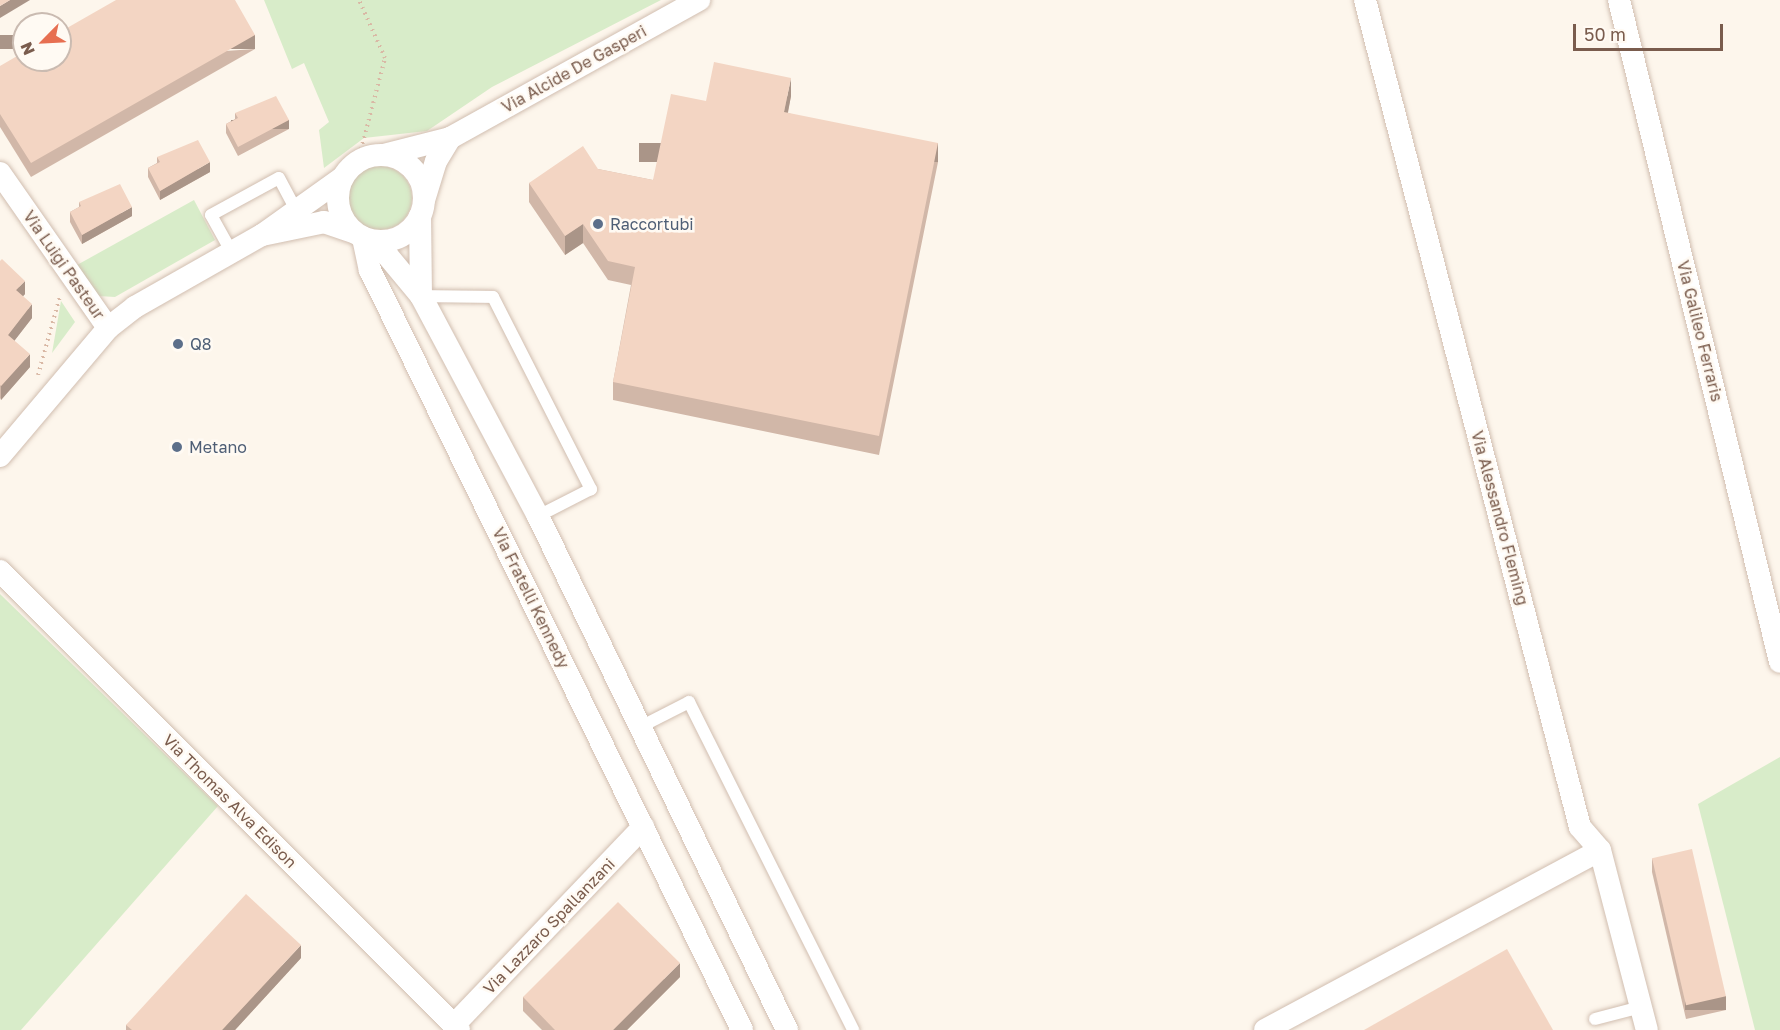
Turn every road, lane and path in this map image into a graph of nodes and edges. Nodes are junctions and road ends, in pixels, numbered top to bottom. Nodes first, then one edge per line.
1 (359, 0) edge
2 (699, 0) edge
3 (1365, 0) edge
4 (1619, 0) edge
5 (450, 138) junction
6 (384, 155) junction
7 (358, 160) junction
8 (0, 173) edge
9 (342, 178) junction
10 (422, 209) junction
11 (296, 210) junction
12 (262, 235) junction
13 (358, 235) junction
14 (231, 251) junction
15 (62, 293) dead end
16 (421, 296) junction
17 (108, 328) junction
18 (35, 380) dead end
19 (0, 456) edge
20 (538, 516) junction
21 (0, 571) edge
22 (1780, 662) edge
23 (640, 726) junction
24 (643, 827) junction
25 (1600, 850) junction
26 (1641, 1006) junction
27 (1595, 1019) dead end
28 (457, 1028) edge
29 (742, 1030) edge
30 (787, 1030) edge
31 (853, 1030) edge
32 (1264, 1030) edge
33 (1647, 1030) edge

1 - 7 path
2 - 5 street, Via Alcide De Gasperi
3 - 25 street, Via Alessandro Fleming
4 - 22 street, Via Galileo Ferraris
5 - 6 street, Via Alcide De Gasperi
5 - 10 street
6 - 7 street
6 - 10 street
7 - 9 street
8 - 17 street, Via Luigi Pasteur
9 - 11 street
9 - 13 street
10 - 13 street
10 - 16 street
11 - 12 street
11 - 14 lane
12 - 13 street
12 - 14 street
13 - 16 street
13 - 24 street, Via Fratelli Kennedy
14 - 17 street
15 - 18 path
16 - 20 street
16 - 20 lane
17 - 19 street
20 - 23 street
21 - 28 street, Via Thomas Alva Edison
23 - 30 street
23 - 31 lane
24 - 28 street, Via Lazzaro Spallanzani
24 - 29 street, Via Fratelli Kennedy
25 - 26 street, Via Alessandro Fleming
25 - 32 street
26 - 27 lane
26 - 33 street, Via Alessandro Fleming

